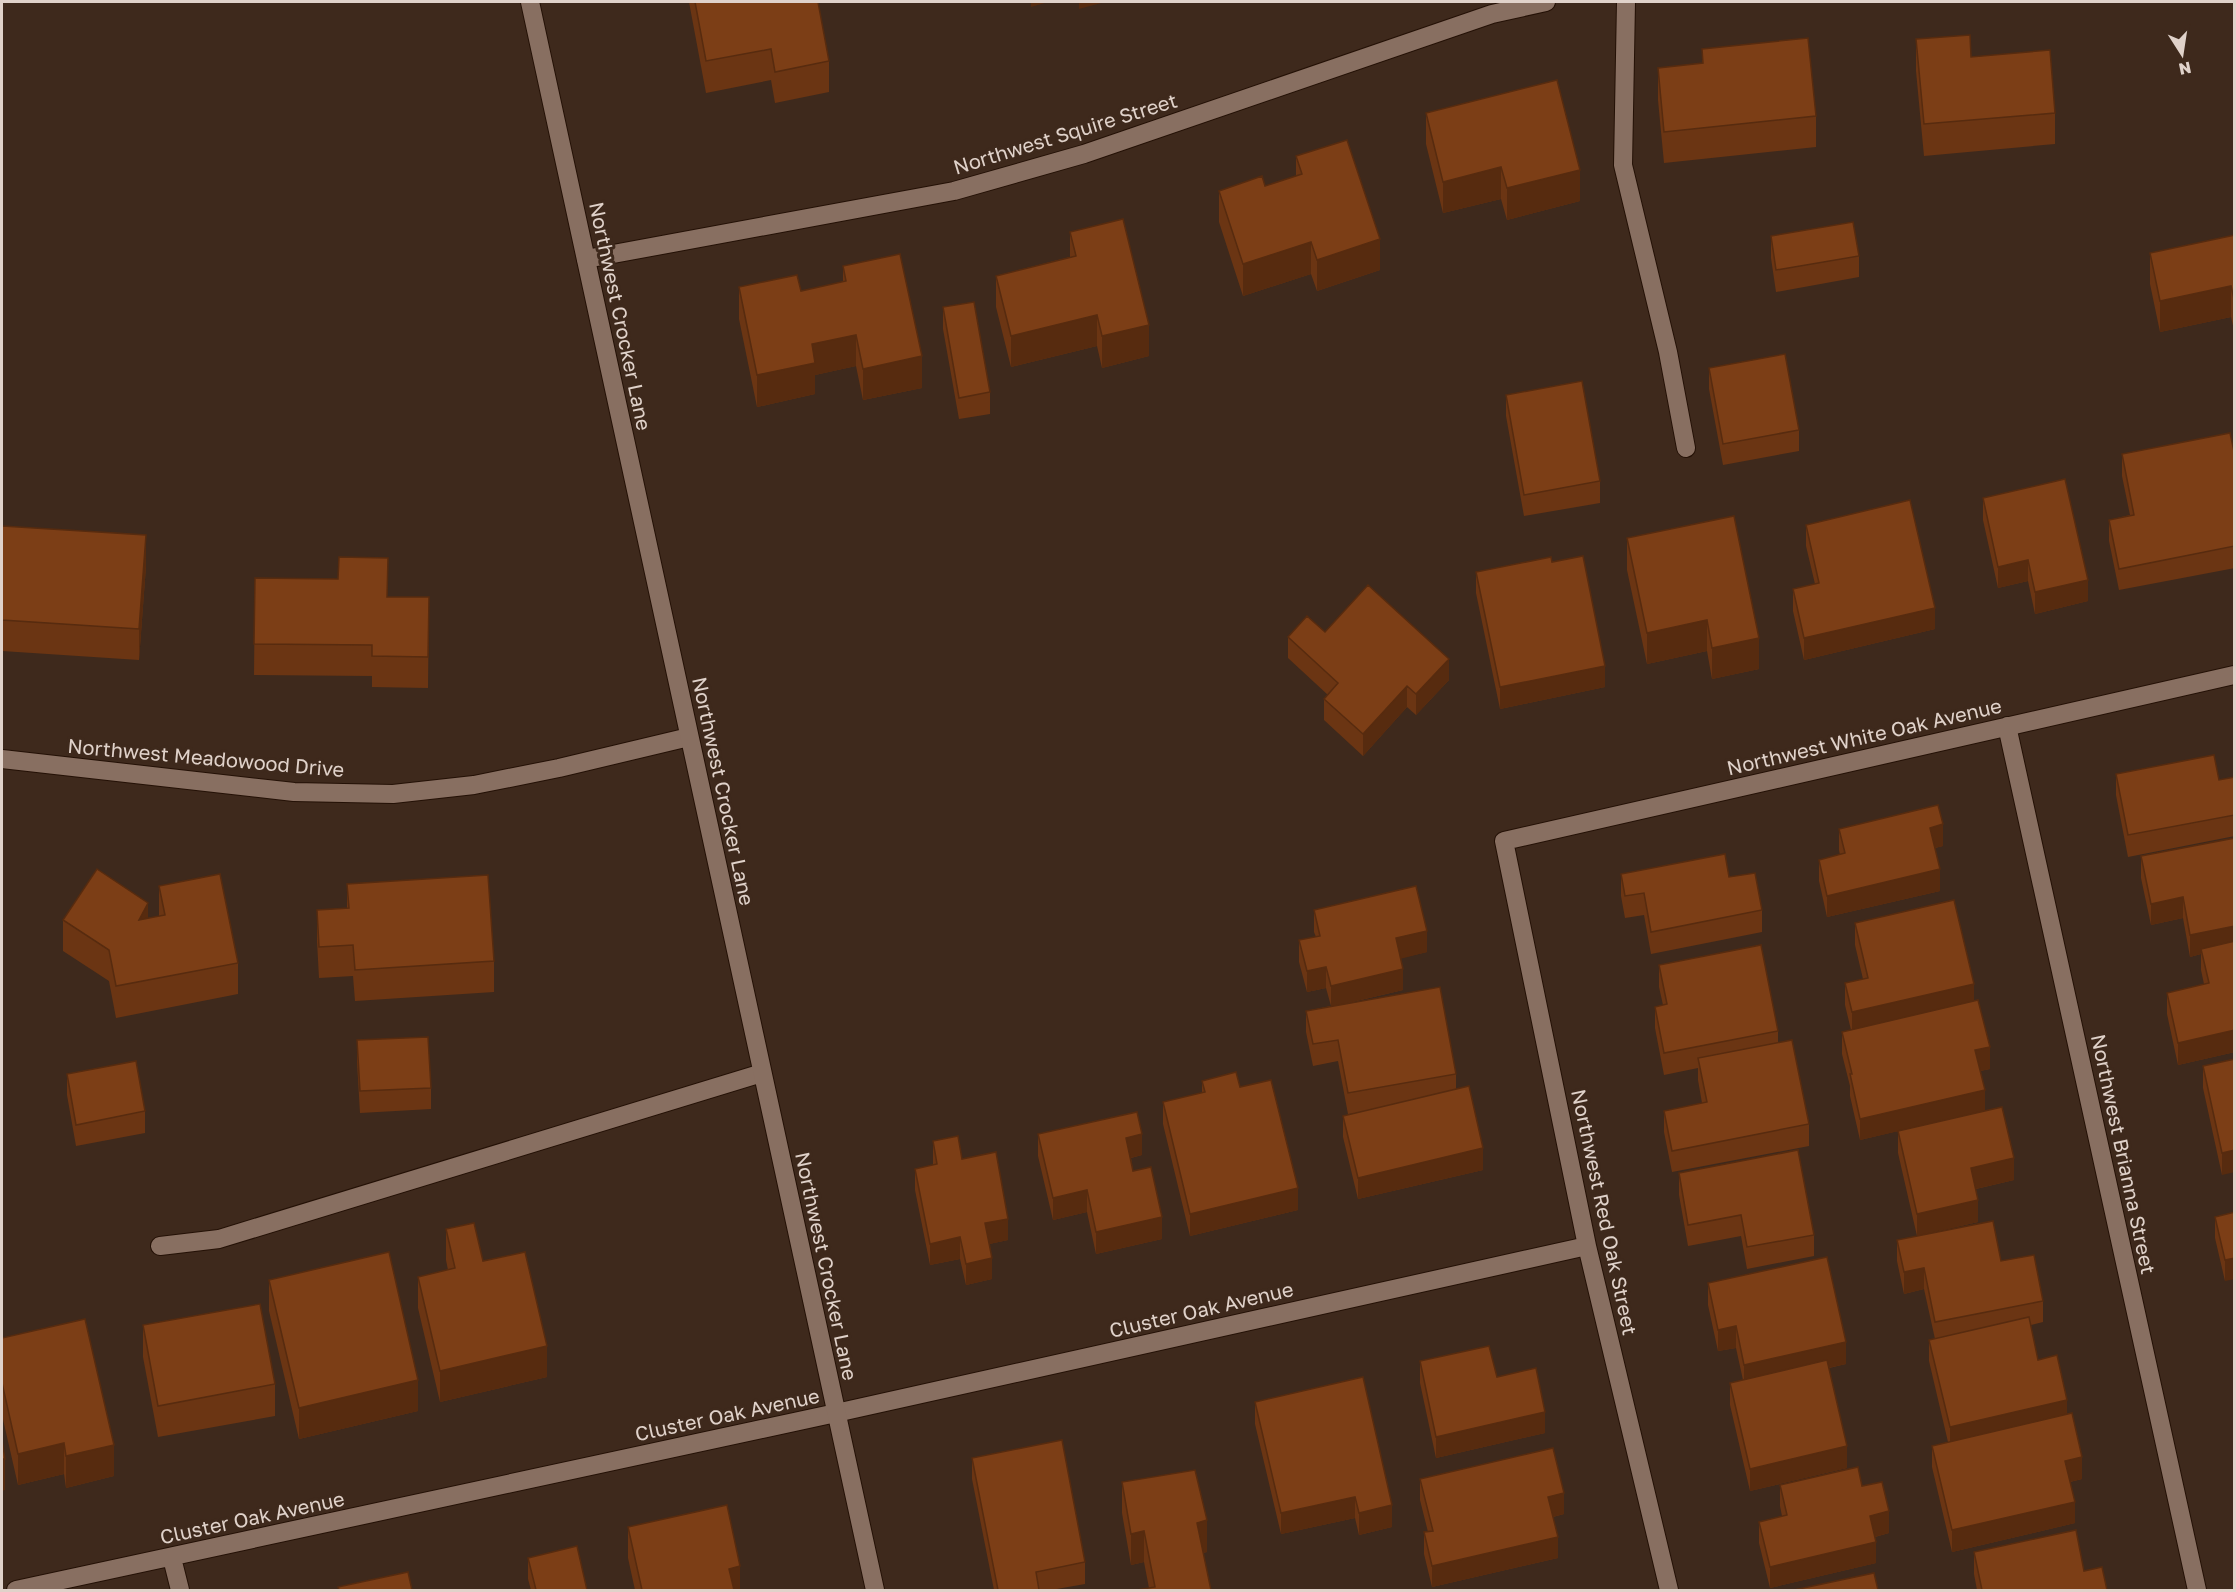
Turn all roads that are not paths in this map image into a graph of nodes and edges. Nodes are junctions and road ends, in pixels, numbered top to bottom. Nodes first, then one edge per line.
1 (530, 2) edge
2 (1546, 2) edge
3 (1626, 2) edge
4 (586, 260) junction
5 (1686, 448) dead end
6 (2235, 675) edge
7 (2007, 726) junction
8 (689, 737) junction
9 (2, 759) edge
10 (1504, 841) joint
11 (762, 1073) junction
12 (160, 1246) dead end
13 (1587, 1246) junction
14 (836, 1413) junction
15 (172, 1558) junction
16 (16, 1590) edge
17 (180, 1590) edge
18 (874, 1590) edge
19 (1669, 1590) edge
20 (2197, 1590) edge

1 - 4 street, Northwest Crocker Lane
2 - 4 street, Northwest Squire Street
3 - 5 street
4 - 8 street, Northwest Crocker Lane
6 - 7 street, Northwest White Oak Avenue
7 - 10 street, Northwest White Oak Avenue
7 - 20 street, Northwest Brianna Street
8 - 9 street, Northwest Meadowood Drive
8 - 11 street, Northwest Crocker Lane
10 - 13 street, Northwest Red Oak Street
11 - 12 street
11 - 14 street, Northwest Crocker Lane
13 - 14 street, Cluster Oak Avenue
13 - 19 street, Northwest Red Oak Street
14 - 15 street, Cluster Oak Avenue
14 - 18 street, Northwest Crocker Lane
15 - 16 street, Cluster Oak Avenue
15 - 17 street

